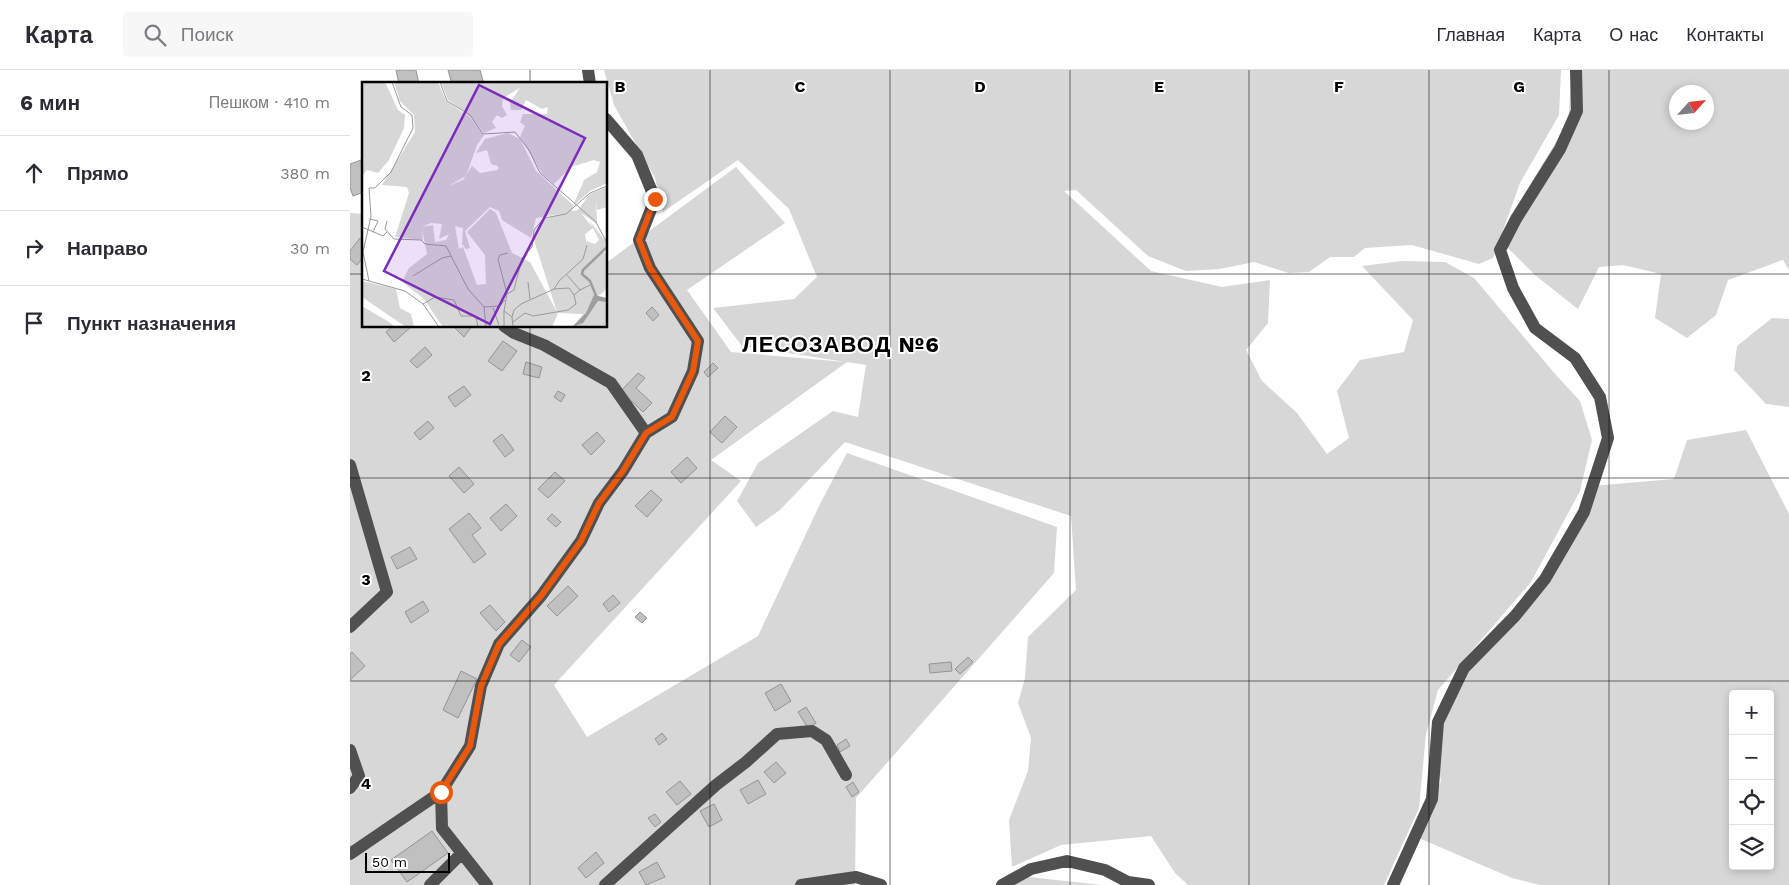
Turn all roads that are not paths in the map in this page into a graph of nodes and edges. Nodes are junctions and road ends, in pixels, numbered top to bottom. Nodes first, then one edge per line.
1 (1576, 70) edge
2 (608, 121) edge
3 (507, 328) edge
4 (646, 433) junction
5 (350, 465) edge
6 (350, 627) edge
7 (350, 750) edge
8 (846, 775) dead end
9 (350, 788) edge
10 (441, 792) junction
11 (462, 853) junction
12 (350, 854) edge
13 (430, 885) edge
14 (487, 885) edge
15 (605, 885) edge
16 (801, 885) edge
17 (881, 885) edge
18 (1002, 885) edge
19 (1149, 885) edge
20 (1393, 885) edge

1 - 20 street
2 - 4 street
3 - 4 street
4 - 10 street
5 - 6 street
7 - 9 street
8 - 15 street
10 - 11 street
10 - 12 street
11 - 13 street
11 - 14 street
16 - 17 street
18 - 19 street

